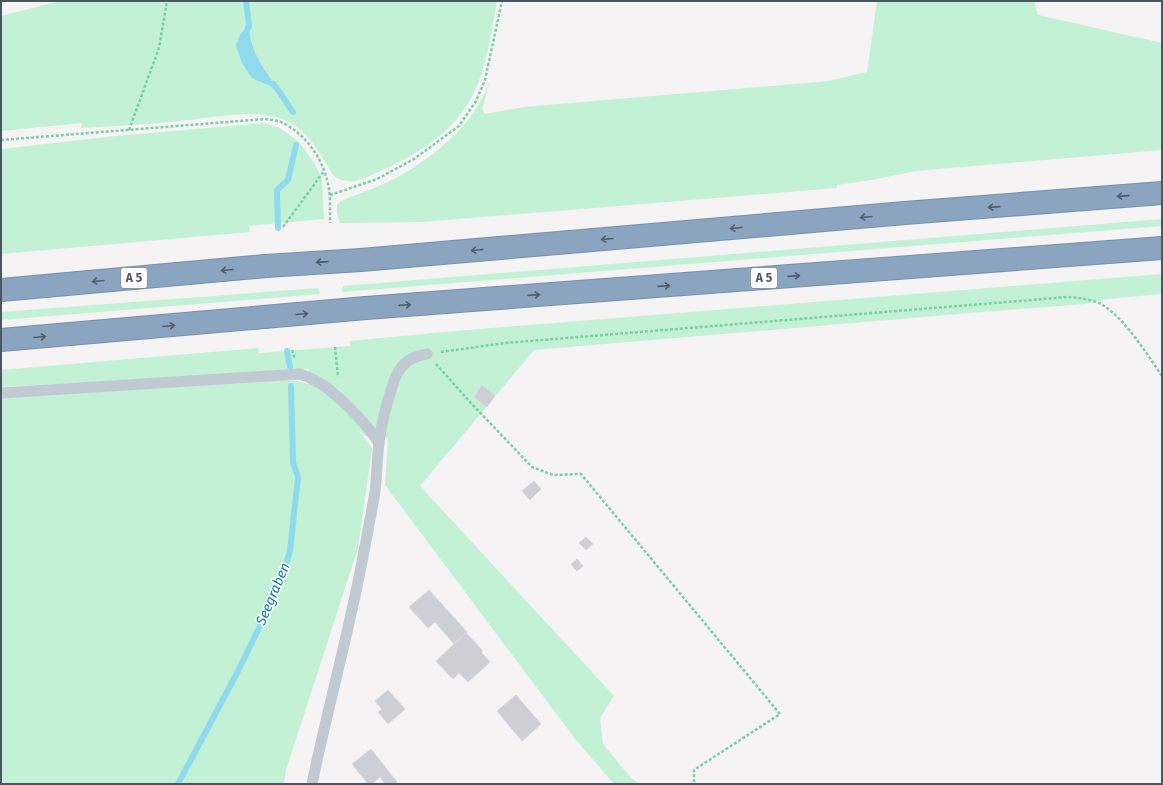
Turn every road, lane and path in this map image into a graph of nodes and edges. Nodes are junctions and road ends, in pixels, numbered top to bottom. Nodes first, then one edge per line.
1 (167, 1) edge
2 (502, 1) edge
3 (129, 130) junction
4 (1, 140) edge
5 (324, 170) junction
6 (1162, 193) edge
7 (330, 196) junction
8 (330, 223) dead end
9 (284, 227) dead end
10 (1162, 248) edge
11 (1, 290) edge
12 (1, 340) edge
13 (335, 347) dead end
14 (427, 354) junction
15 (1162, 376) edge
16 (1, 393) edge
17 (340, 400) junction
18 (379, 443) junction
19 (312, 784) edge
20 (694, 784) edge

1 - 3 path
2 - 7 path
3 - 4 path
3 - 5 path
5 - 7 path
5 - 9 path
6 -> 11 highway, A 5, bridge
7 - 8 path
12 -> 10 highway, A 5, bridge
13 - 17 path
14 - 15 path
14 - 18 lane
14 - 20 path
16 - 17 lane
17 - 18 lane
18 - 19 lane

